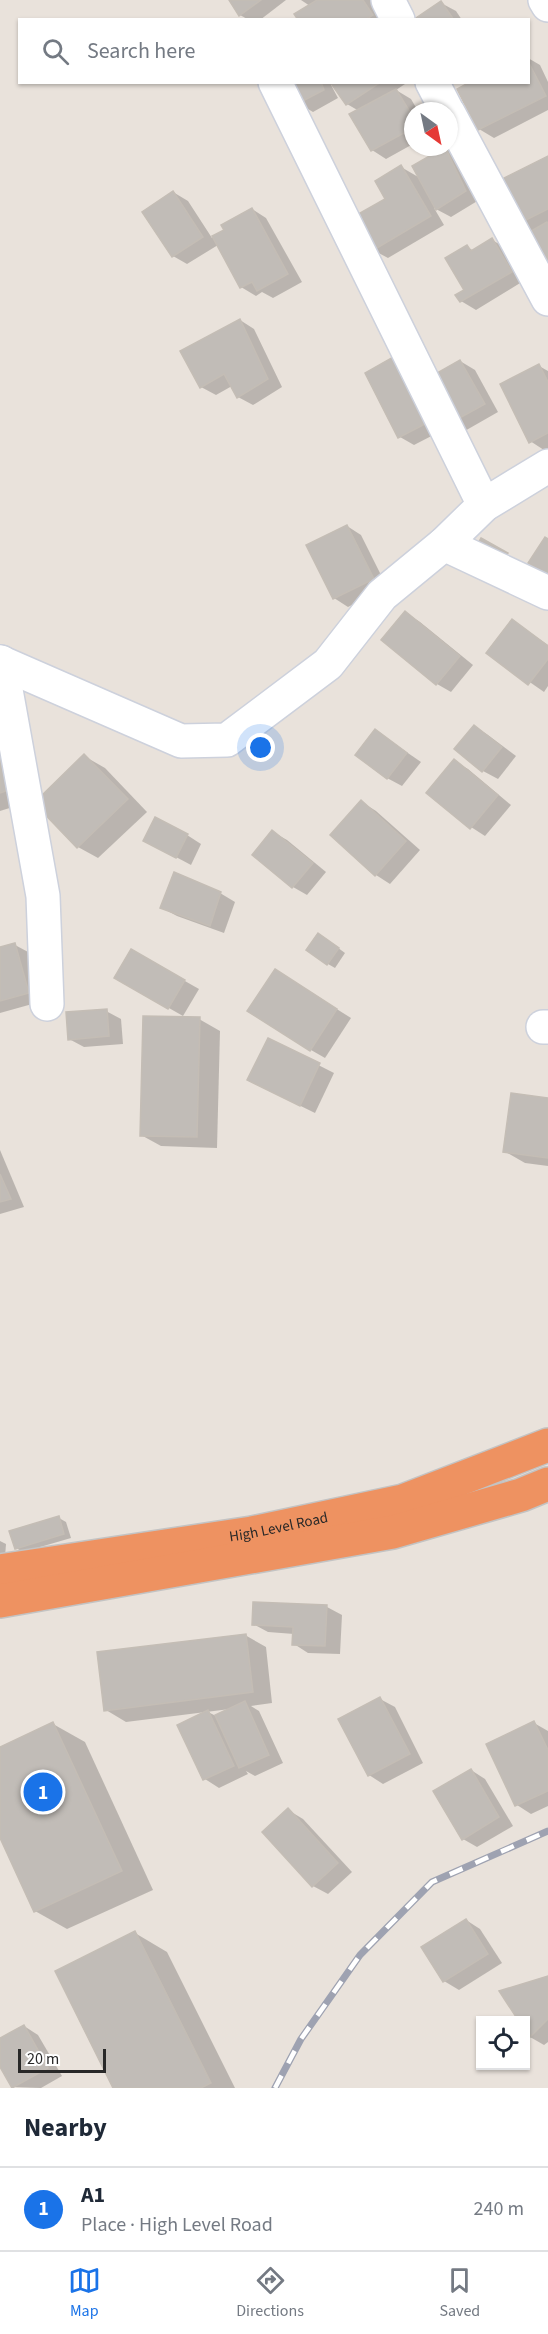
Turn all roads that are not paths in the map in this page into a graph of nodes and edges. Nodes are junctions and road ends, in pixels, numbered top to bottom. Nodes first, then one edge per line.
1 (388, 0) edge
2 (545, 0) edge
3 (548, 5) edge
4 (397, 18) edge
5 (276, 84) edge
6 (433, 84) edge
7 (442, 102) edge
8 (458, 132) edge
9 (548, 299) edge
10 (548, 466) edge
11 (484, 505) junction
12 (444, 544) junction
13 (548, 593) edge
14 (0, 662) edge
15 (47, 1004) dead end
16 (548, 1445) edge
17 (539, 1489) edge
18 (0, 1571) edge
19 (0, 1601) edge

1 - 4 street
2 - 3 street
5 - 11 street
6 - 7 street
8 - 9 street
10 - 11 street
11 - 12 street
12 - 13 street
12 - 14 street
14 - 15 street
16 - 18 highway, High Level Road
17 - 19 highway, High Level Road

